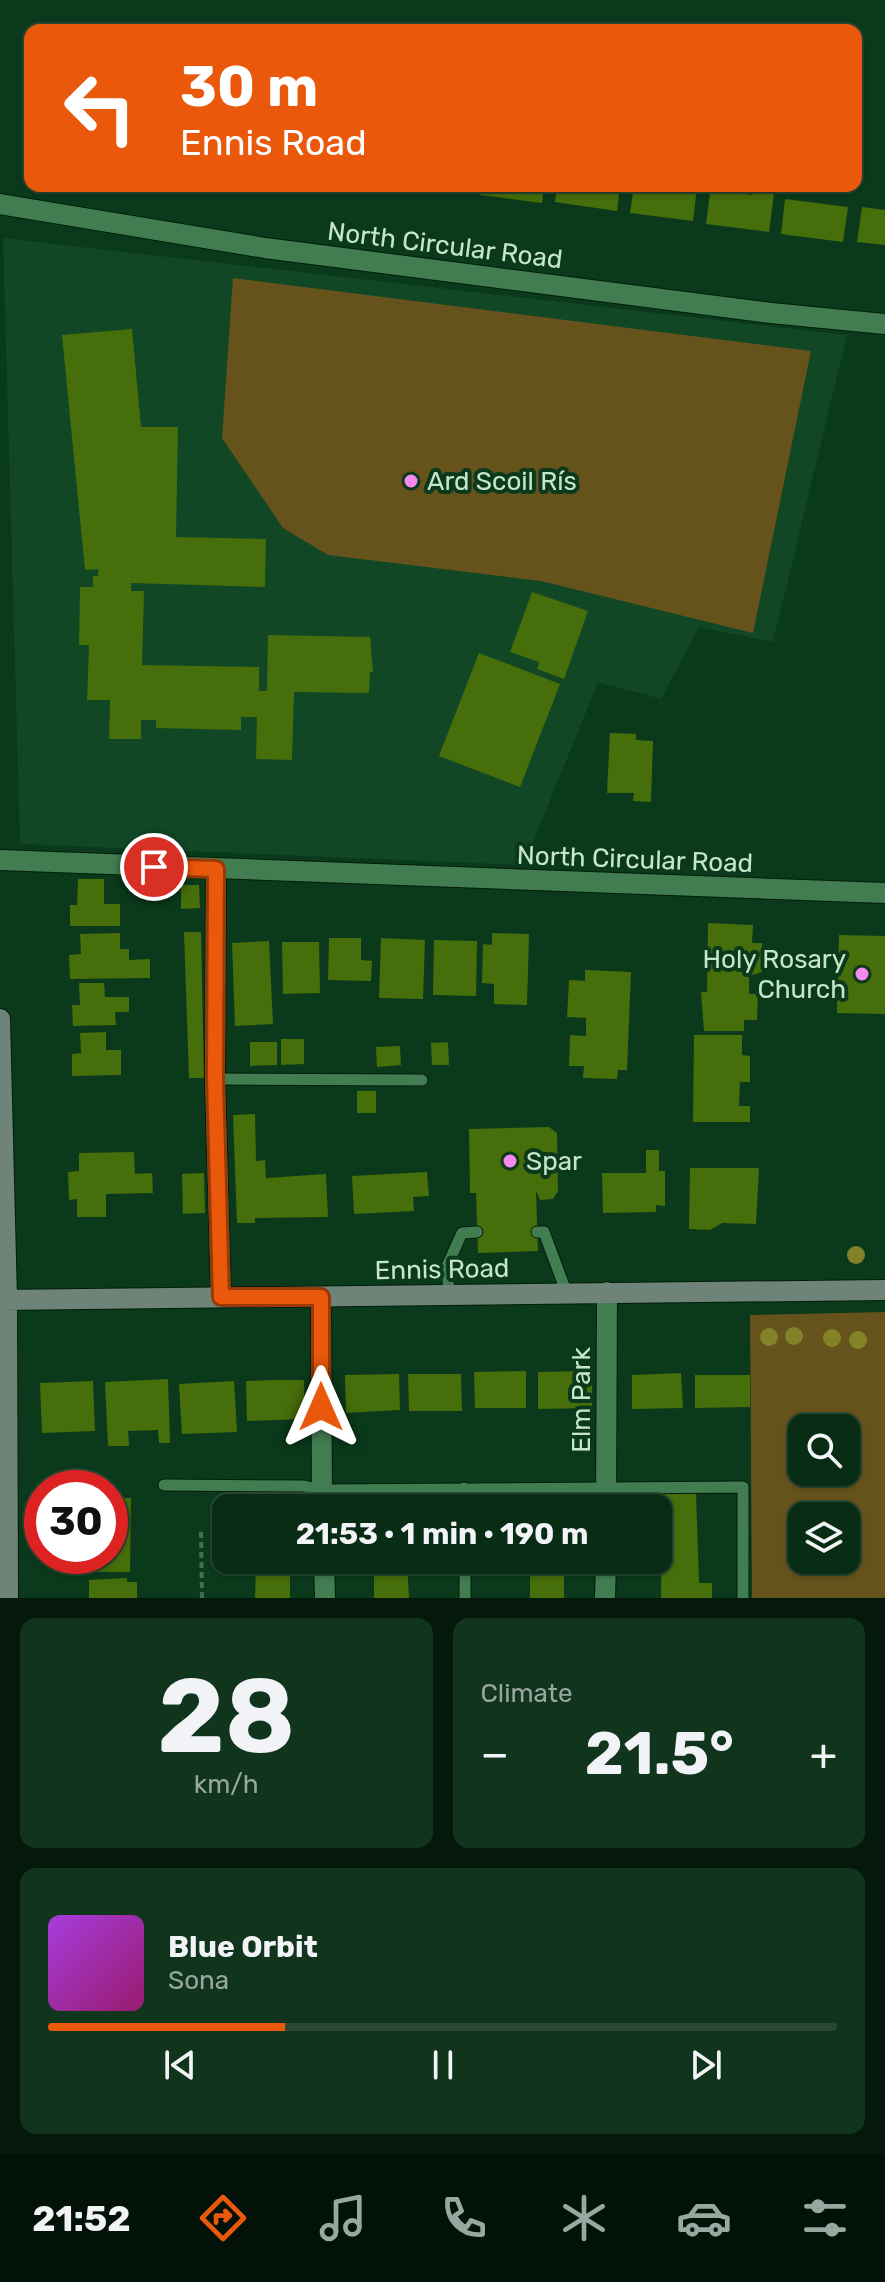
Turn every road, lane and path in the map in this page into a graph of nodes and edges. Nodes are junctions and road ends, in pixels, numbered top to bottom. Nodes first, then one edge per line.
1 (0, 204) edge
2 (885, 324) edge
3 (0, 860) edge
4 (216, 869) junction
5 (885, 893) edge
6 (0, 1019) edge
7 (215, 1079) junction
8 (422, 1080) dead end
9 (477, 1232) dead end
10 (537, 1232) dead end
11 (885, 1290) edge
12 (607, 1292) junction
13 (449, 1294) junction
14 (567, 1294) junction
15 (221, 1297) junction
16 (321, 1297) junction
17 (3, 1300) edge
18 (164, 1485) dead end
19 (606, 1486) junction
20 (464, 1488) junction
21 (315, 1494) edge
22 (322, 1494) edge
23 (387, 1494) edge
24 (464, 1494) edge
25 (606, 1494) edge
26 (201, 1532) dead end
27 (324, 1574) edge
28 (465, 1574) edge
29 (606, 1574) edge
30 (8, 1598) edge
31 (202, 1598) edge
32 (325, 1598) edge
33 (465, 1598) edge
34 (605, 1598) edge
35 (743, 1598) edge

1 - 2 street, North Circular Road
3 - 4 street, North Circular Road
4 - 5 street, North Circular Road
4 - 7 street
6 - 17 main road
7 - 8 lane
7 - 15 street
9 - 13 lane
10 - 14 lane
11 - 12 main road, Ennis Road
12 - 14 main road, Ennis Road
12 - 19 street, Elm Park
13 - 14 main road, Ennis Road
13 - 16 main road, Ennis Road
15 - 16 main road, Ennis Road
15 - 17 main road, Ennis Road
16 - 22 street
17 - 30 main road
18 - 21 lane
19 - 20 lane
19 - 25 street, Elm Park
19 - 35 lane
20 - 23 lane
20 - 24 lane
26 - 31 path
27 - 32 street
28 - 33 lane
29 - 34 street

